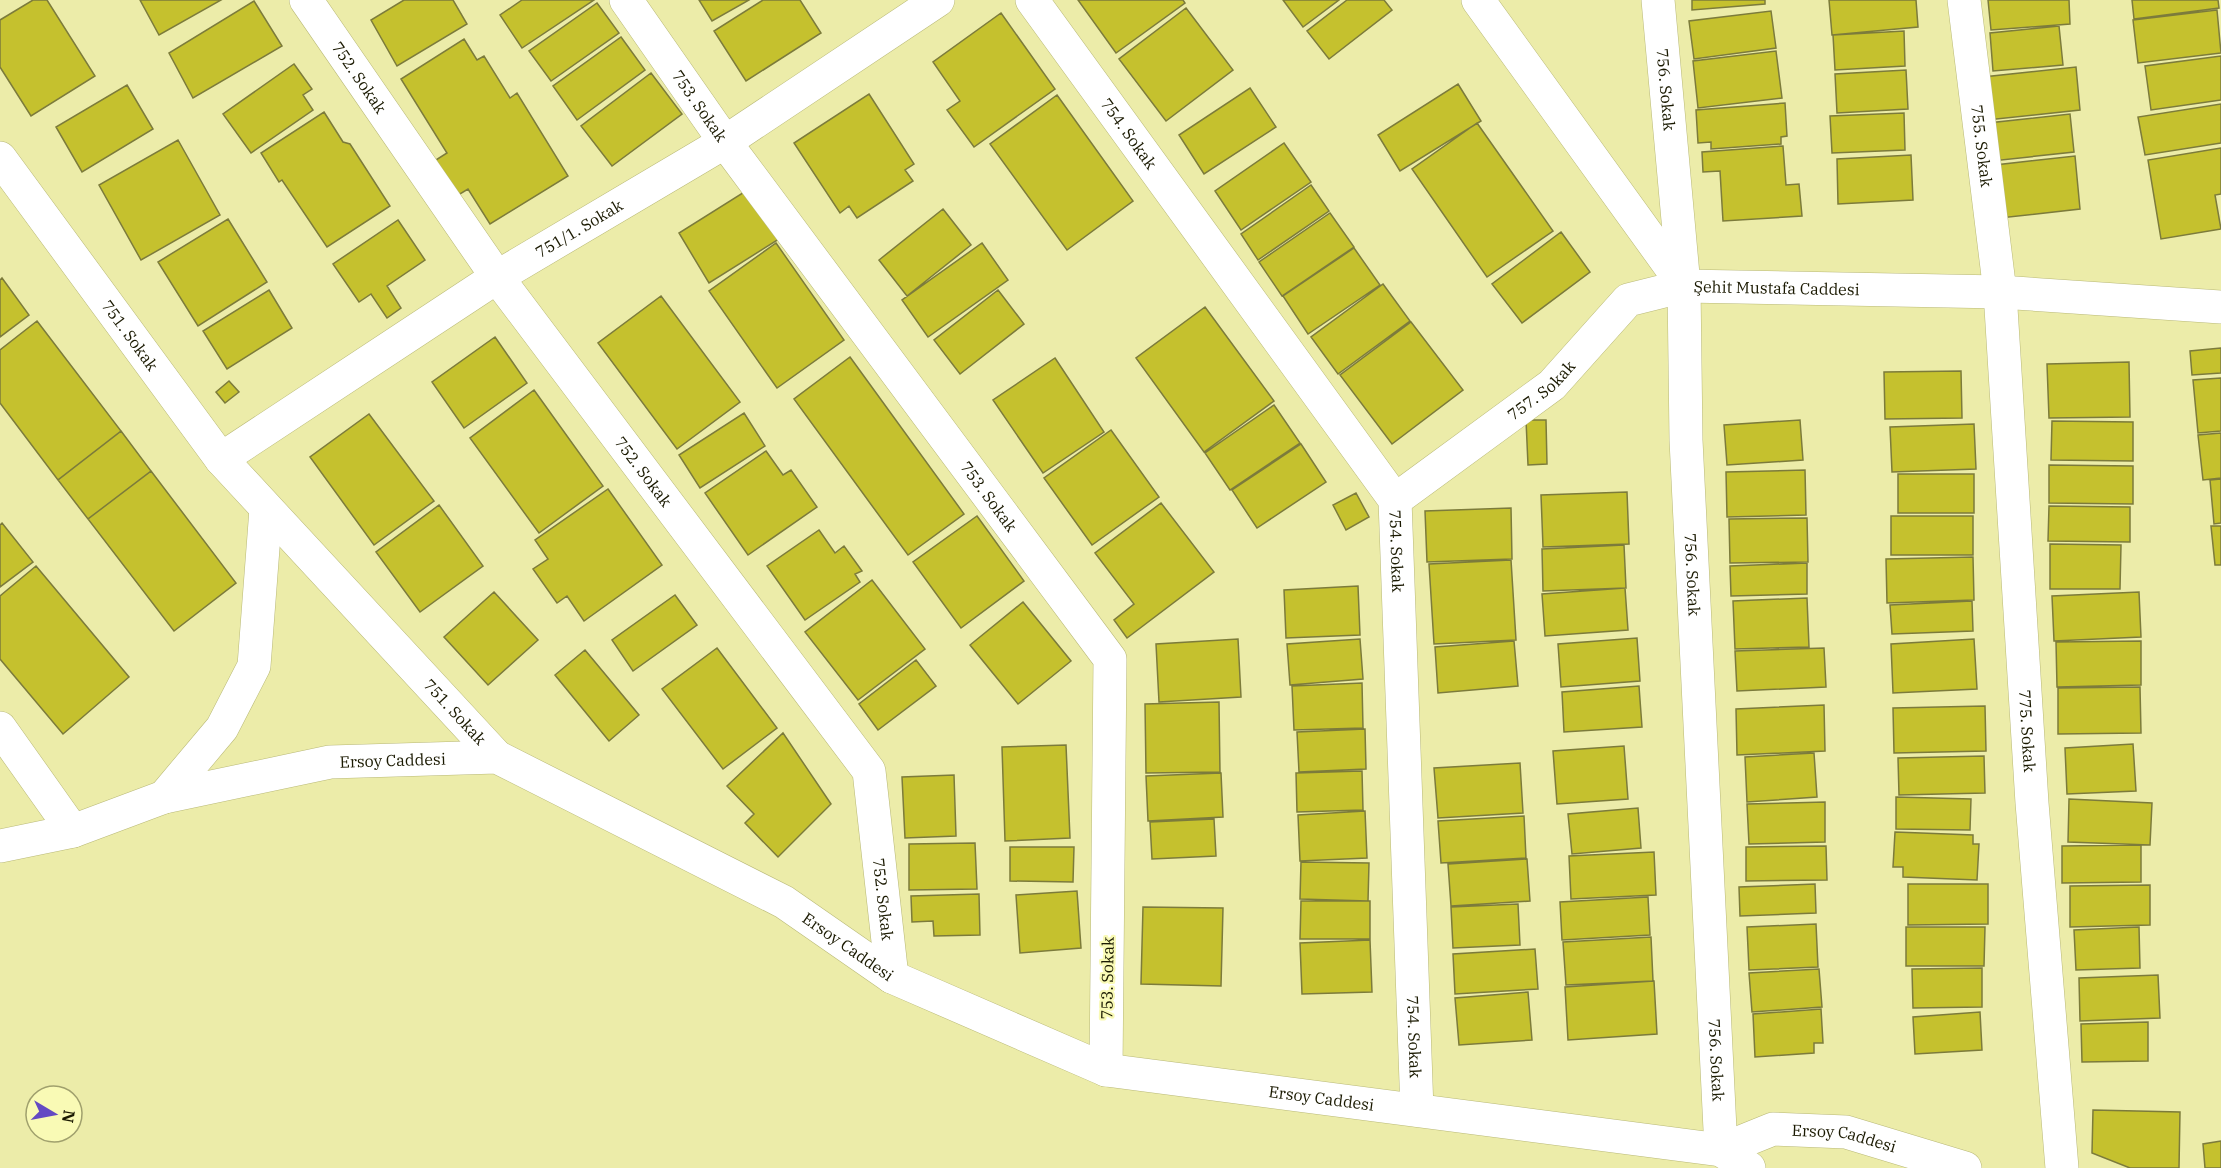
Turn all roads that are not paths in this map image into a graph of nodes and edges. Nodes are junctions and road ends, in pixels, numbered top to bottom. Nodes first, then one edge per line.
1 (306, 0) edge
2 (626, 0) edge
3 (938, 0) edge
4 (1032, 0) edge
5 (1478, 0) edge
6 (1658, 0) edge
7 (1964, 0) edge
8 (725, 142) junction
9 (0, 158) edge
10 (497, 277) junction
11 (1684, 286) junction
12 (2000, 292) junction
13 (2221, 307) edge
14 (221, 459) junction
15 (1395, 500) junction
16 (266, 509) junction
17 (0, 728) edge
18 (497, 757) junction
19 (164, 797) junction
20 (73, 831) junction
21 (0, 846) edge
22 (892, 977) junction
23 (1106, 1070) junction
24 (1418, 1110) junction
25 (1721, 1150) junction
26 (1749, 1168) edge
27 (1965, 1168) edge
28 (2062, 1168) edge

1 - 10 street, 752. Sokak
2 - 8 street, 753. Sokak
3 - 8 street, 751/1. Sokak
4 - 15 street, 754. Sokak
5 - 11 street, Şehit Mustafa Caddesi
6 - 11 street, 756. Sokak
7 - 12 street, 755. Sokak
8 - 10 street, 751/1. Sokak
8 - 23 street, 753. Sokak
9 - 14 street, 751. Sokak
10 - 14 street, 751/1. Sokak
10 - 22 street, 752. Sokak
11 - 12 street, Şehit Mustafa Caddesi
11 - 15 street, 757. Sokak
11 - 25 street, 756. Sokak
12 - 13 street, Şehit Mustafa Caddesi
12 - 28 street, 775. Sokak
14 - 16 street, 751. Sokak
15 - 24 street, 754. Sokak
16 - 18 street, 751. Sokak
16 - 19 street
17 - 20 street
18 - 19 street, Ersoy Caddesi
18 - 22 street, Ersoy Caddesi
19 - 20 street, Ersoy Caddesi
20 - 21 street, Ersoy Caddesi
22 - 23 street, Ersoy Caddesi
23 - 24 street, Ersoy Caddesi
24 - 25 street, Ersoy Caddesi
25 - 26 street, Ersoy Caddesi
25 - 27 street, Ersoy Caddesi

